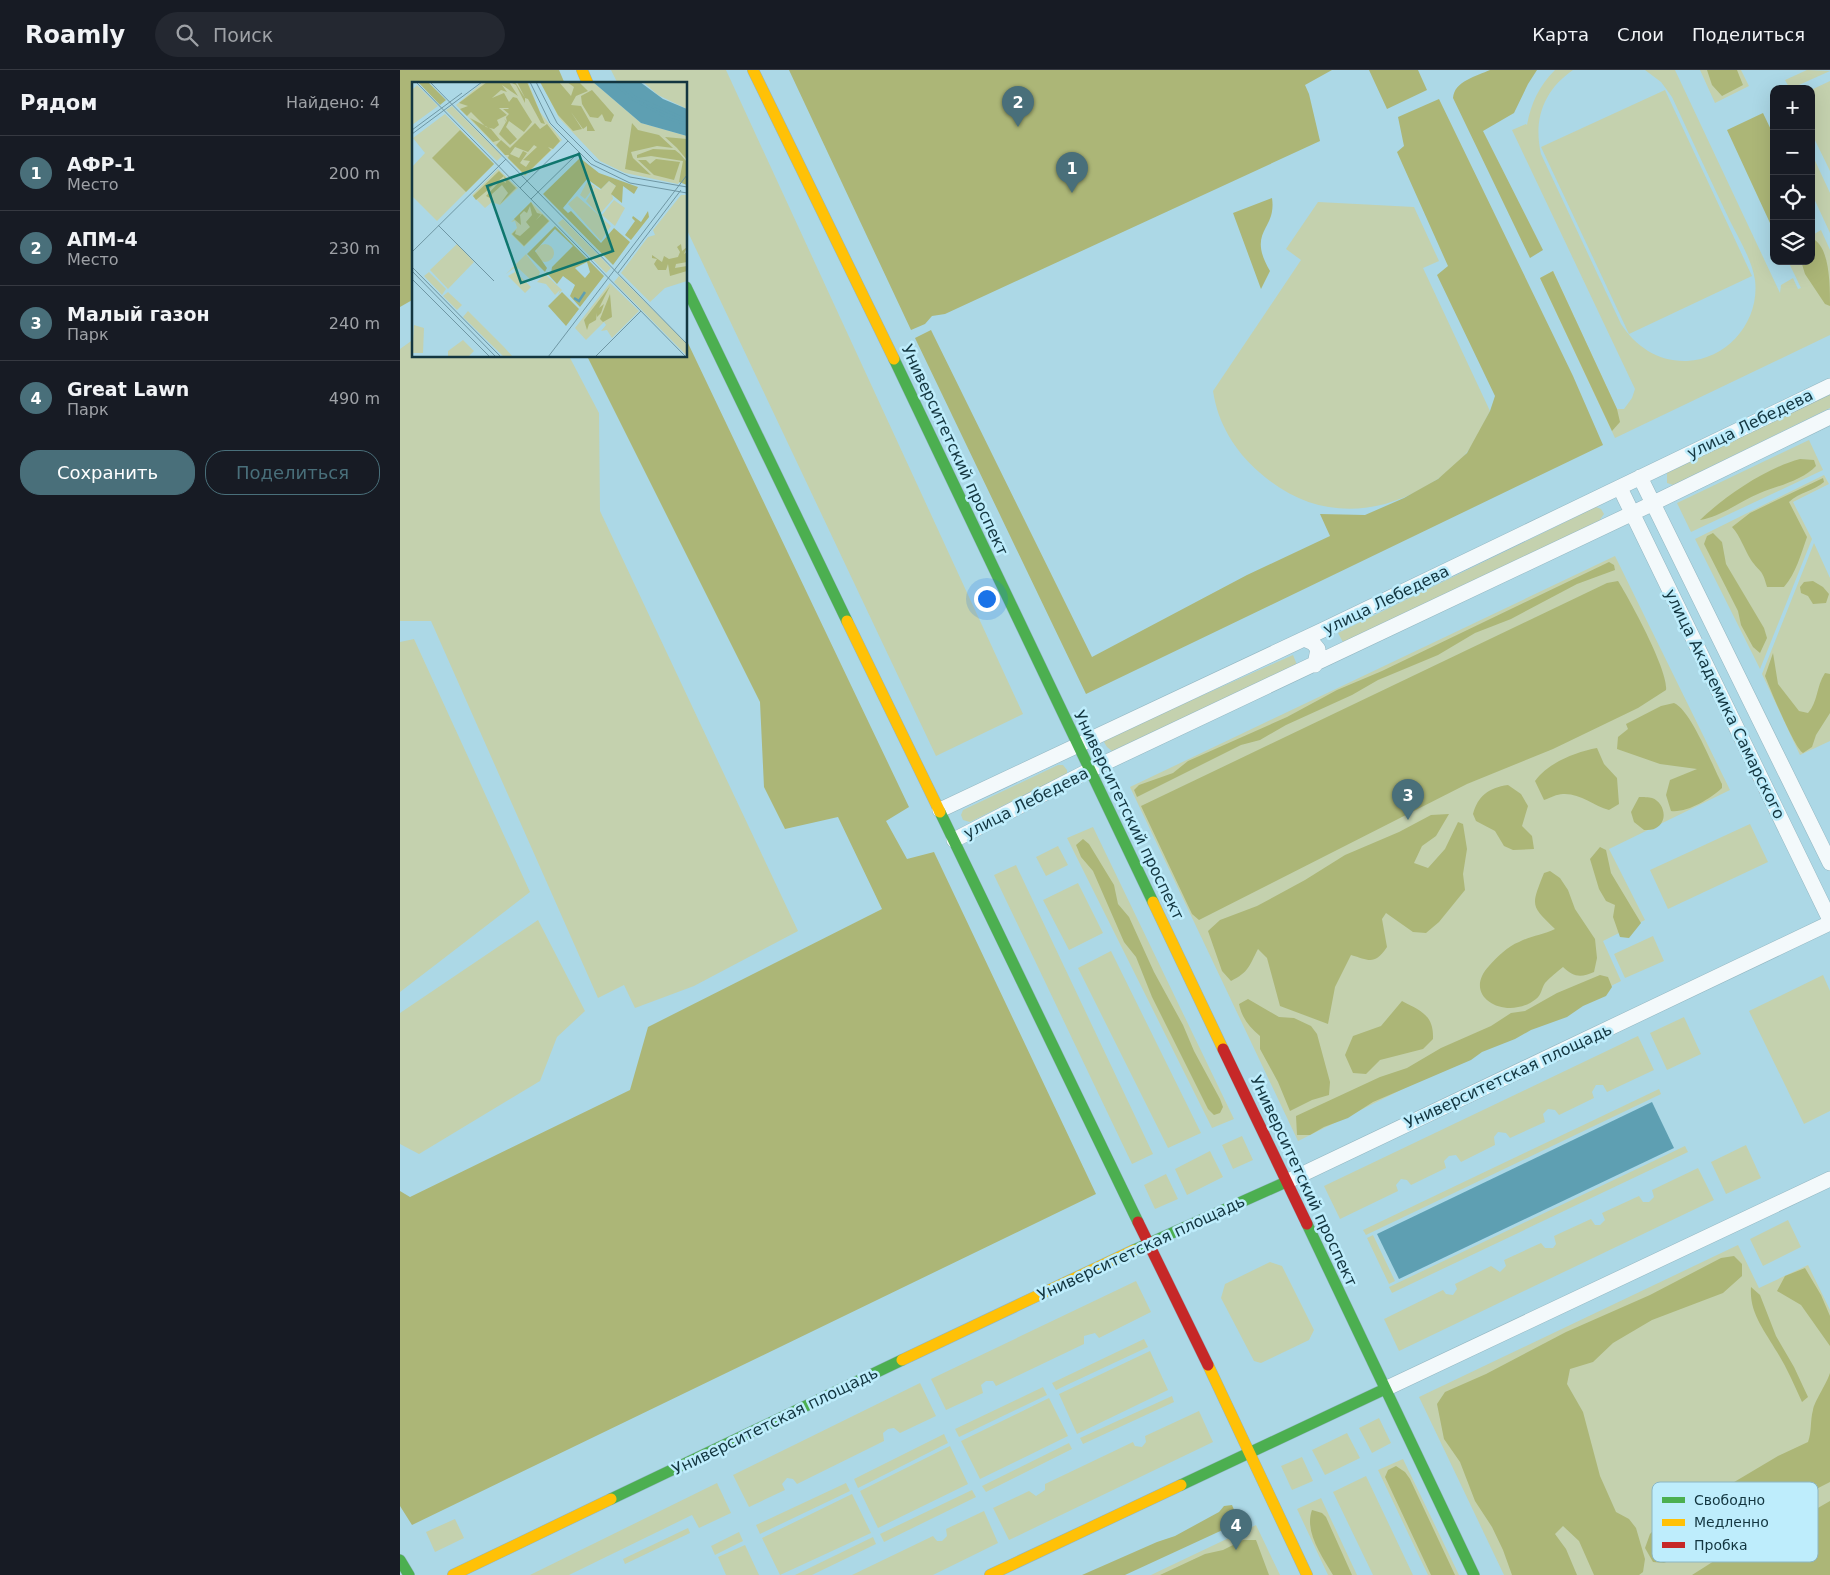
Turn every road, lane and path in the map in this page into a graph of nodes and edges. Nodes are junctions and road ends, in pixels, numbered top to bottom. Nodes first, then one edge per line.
1 (582, 70) edge
2 (753, 70) edge
3 (587, 82) edge
4 (688, 291) edge
5 (1830, 386) edge
6 (1830, 417) edge
7 (1640, 477) junction
8 (1620, 488) junction
9 (1654, 503) junction
10 (1633, 514) junction
11 (1304, 639) junction
12 (1314, 665) junction
13 (1078, 745) junction
14 (1090, 770) junction
15 (940, 810) junction
16 (954, 840) junction
17 (1830, 863) edge
18 (1830, 922) edge
19 (1830, 1179) edge
20 (1286, 1182) junction
21 (1150, 1246) junction
22 (1385, 1389) junction
23 (1250, 1452) junction
24 (400, 1560) edge
25 (409, 1575) edge
26 (453, 1575) edge
27 (990, 1575) edge
28 (1307, 1575) edge
29 (1474, 1575) edge

1 - 3 main road
2 - 13 main road, Университетский проспект
4 - 15 main road
5 - 7 street, улица Лебедева
6 - 9 street, улица Лебедева
7 - 8 street, улица Лебедева
7 - 9 street, улица Академика Самарского
8 - 10 street, улица Академика Самарского
8 - 11 street, улица Лебедева
9 - 10 street, улица Лебедева
9 - 17 street, улица Академика Самарского
10 - 12 street, улица Лебедева
10 - 18 street, улица Академика Самарского
11 - 12 street
11 - 13 street, улица Лебедева
12 - 14 street, улица Лебедева
13 - 14 main road, Университетский проспект
13 - 15 street, улица Лебедева
14 - 16 street, улица Лебедева
14 - 20 main road, Университетский проспект
15 - 16 main road
16 - 21 main road
18 - 20 street, Университетская площадь
19 - 22 street
20 - 21 main road, Университетская площадь
20 - 22 main road, Университетский проспект
21 - 23 main road
21 - 26 main road, Университетская площадь
22 - 23 main road
22 - 29 main road, Университетский проспект
23 - 27 main road
23 - 28 main road
24 - 25 main road

